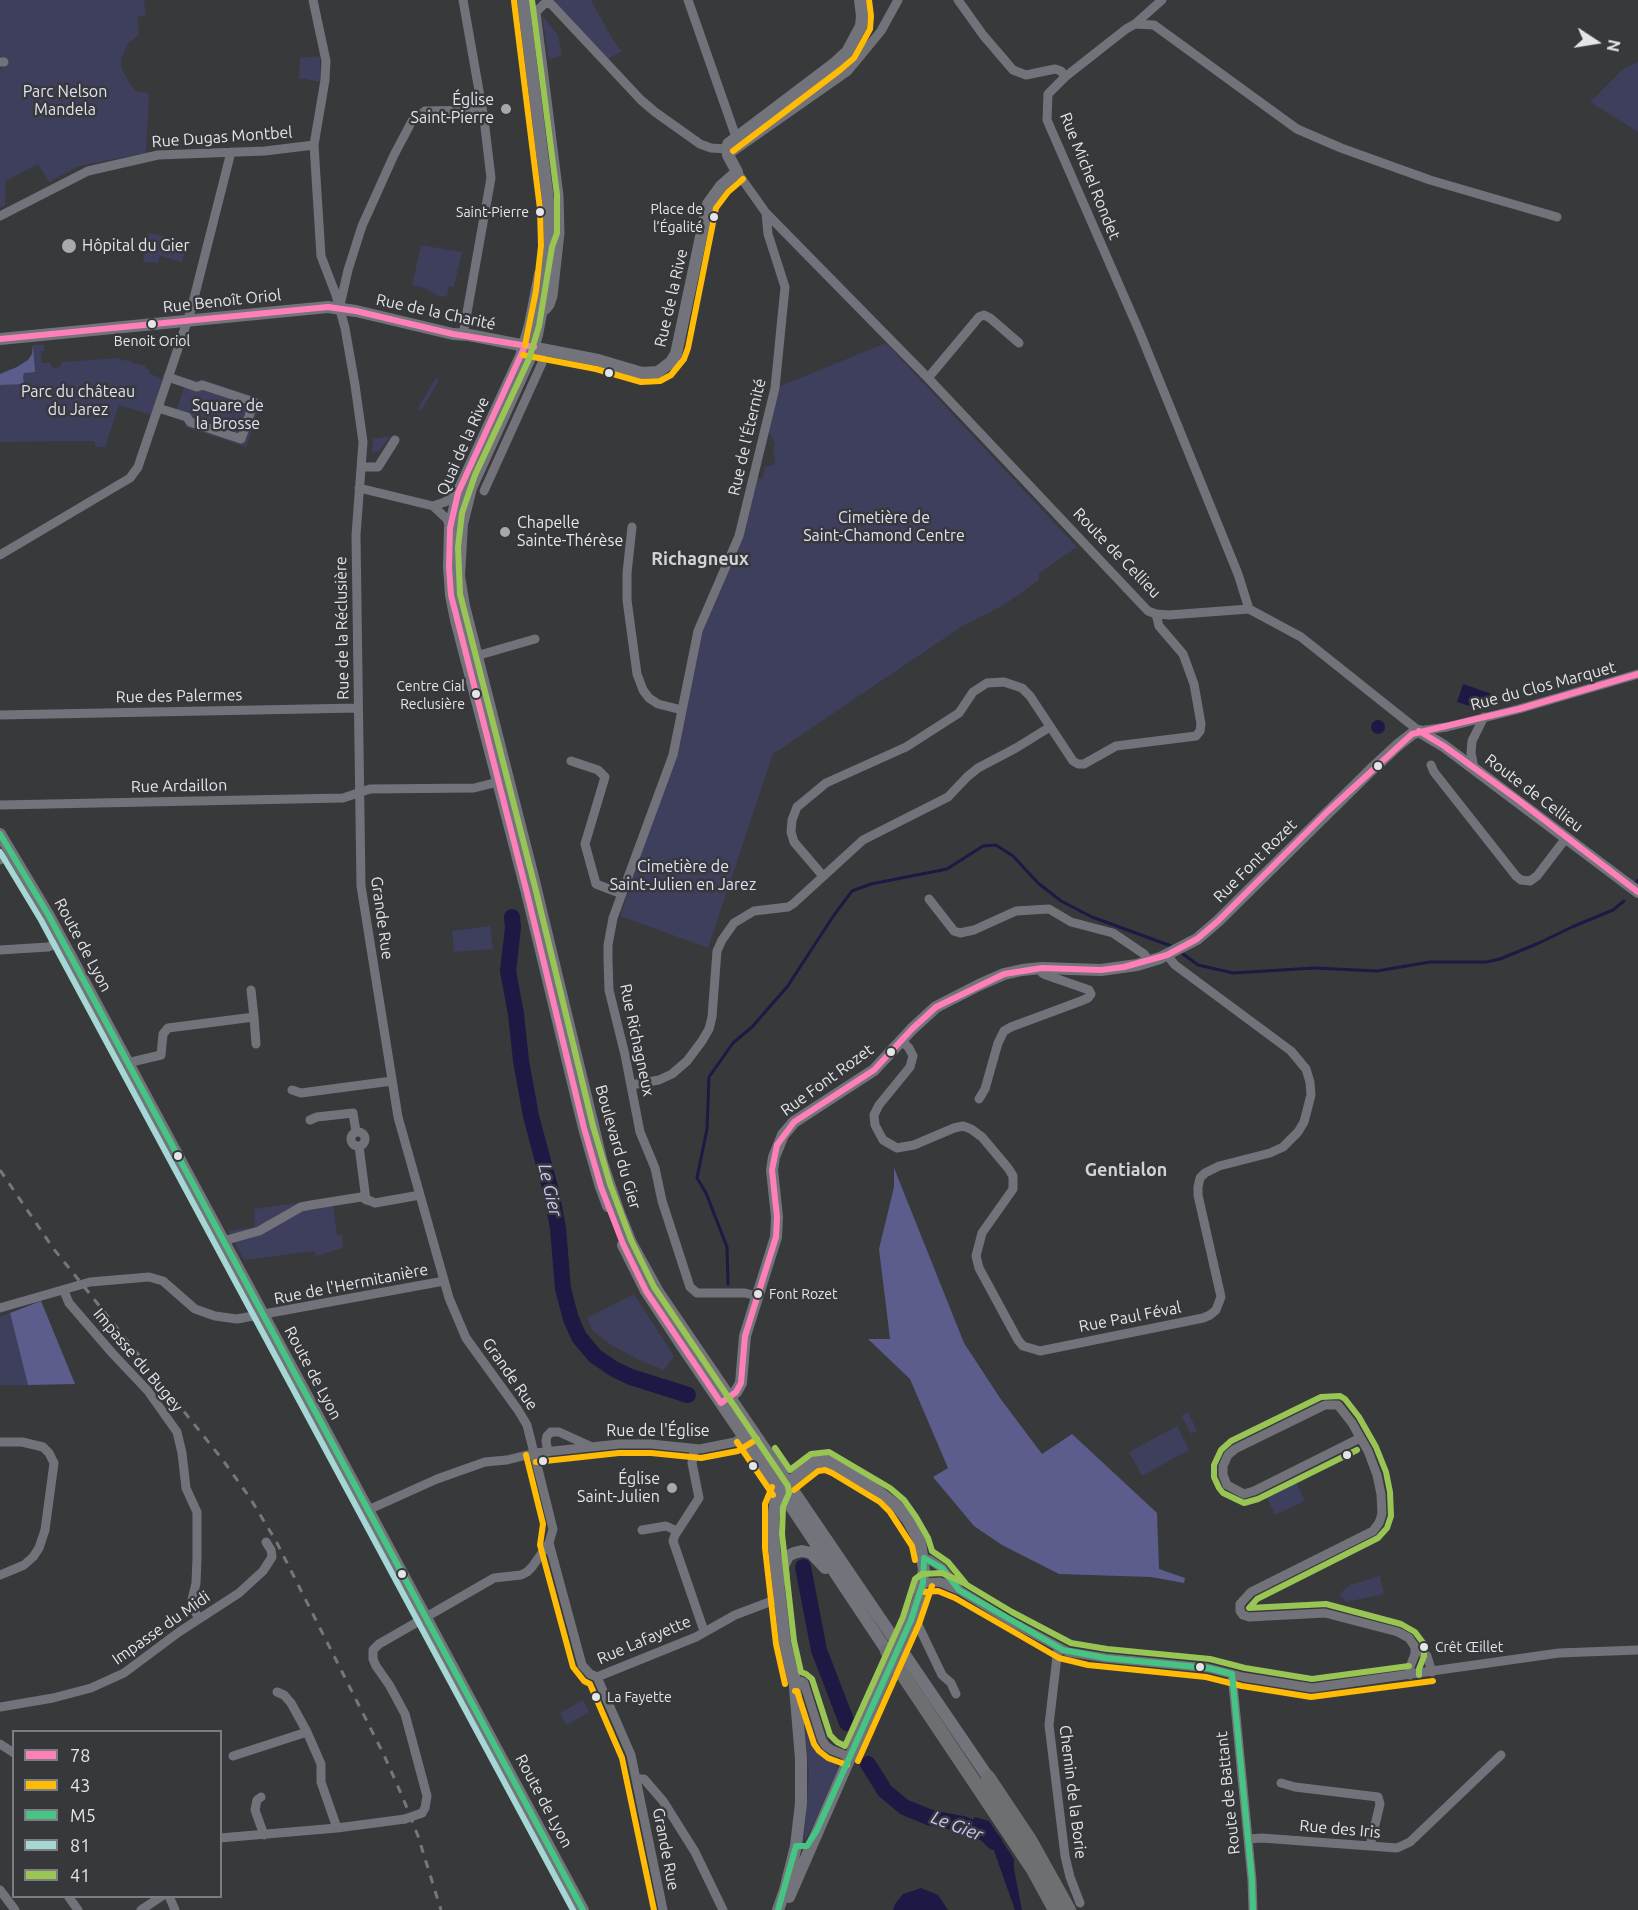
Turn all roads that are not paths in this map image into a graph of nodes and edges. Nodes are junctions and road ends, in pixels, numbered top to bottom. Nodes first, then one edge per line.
1 (313, 0) edge
2 (463, 0) edge
3 (523, 0) edge
4 (688, 0) edge
5 (860, 0) edge
6 (898, 0) edge
7 (958, 0) edge
8 (1162, 0) edge
9 (536, 12) junction
10 (1135, 24) junction
11 (1065, 76) junction
12 (482, 110) junction
13 (314, 145) junction
14 (730, 146) junction
15 (231, 152) junction
16 (737, 172) junction
17 (766, 213) junction
18 (0, 216) edge
19 (1557, 217) dead end
20 (548, 232) junction
21 (340, 308) junction
22 (543, 310) junction
23 (187, 321) junction
24 (463, 335) junction
25 (0, 339) edge
26 (1019, 343) dead end
27 (533, 347) junction
28 (168, 377) junction
29 (928, 378) junction
30 (158, 408) junction
31 (396, 440) dead end
32 (362, 467) junction
33 (359, 488) junction
34 (484, 491) dead end
35 (458, 493) junction
36 (433, 506) junction
37 (633, 527) dead end
38 (450, 528) junction
39 (0, 555) edge
40 (728, 560) joint
41 (1249, 609) junction
42 (1156, 614) junction
43 (535, 639) dead end
44 (476, 656) junction
45 (1638, 674) edge
46 (358, 708) junction
47 (682, 710) junction
48 (0, 715) edge
49 (1484, 717) junction
50 (1050, 727) junction
51 (1419, 731) junction
52 (572, 761) dead end
53 (1431, 765) dead end
54 (1474, 768) junction
55 (503, 780) junction
56 (359, 794) junction
57 (0, 805) edge
58 (0, 834) edge
59 (1566, 838) junction
60 (360, 844) joint
61 (5, 856) edge
62 (823, 876) junction
63 (1638, 892) edge
64 (622, 894) junction
65 (929, 900) dead end
66 (62, 941) junction
67 (0, 950) edge
68 (1169, 953) junction
69 (1149, 961) junction
70 (1042, 968) junction
71 (251, 990) dead end
72 (254, 1017) junction
73 (902, 1041) junction
74 (256, 1044) dead end
75 (127, 1064) junction
76 (392, 1081) junction
77 (631, 1085) junction
78 (292, 1090) dead end
79 (979, 1099) dead end
80 (310, 1120) dead end
81 (420, 1195) junction
82 (366, 1200) junction
83 (222, 1241) junction
84 (444, 1281) junction
85 (64, 1291) junction
86 (757, 1296) junction
87 (0, 1308) edge
88 (263, 1316) junction
89 (725, 1400) junction
90 (748, 1434) junction
91 (1360, 1438) junction
92 (0, 1442) edge
93 (591, 1447) junction
94 (694, 1450) junction
95 (548, 1452) junction
96 (535, 1453) junction
97 (784, 1486) junction
98 (368, 1510) junction
99 (642, 1530) dead end
100 (677, 1532) junction
101 (266, 1542) dead end
102 (549, 1543) junction
103 (924, 1558) junction
104 (0, 1575) edge
105 (923, 1583) junction
106 (959, 1590) junction
107 (780, 1598) junction
108 (426, 1618) junction
109 (199, 1619) junction
110 (790, 1622) junction
111 (910, 1622) junction
112 (704, 1631) junction
113 (878, 1638) junction
114 (1058, 1648) junction
115 (1638, 1650) edge
116 (887, 1651) joint
117 (1415, 1652) junction
118 (1432, 1672) junction
119 (1232, 1674) junction
120 (1410, 1675) junction
121 (597, 1677) junction
122 (794, 1682) junction
123 (277, 1692) dead end
124 (956, 1694) dead end
125 (0, 1707) edge
126 (307, 1732) junction
127 (1501, 1755) dead end
128 (233, 1756) dead end
129 (850, 1757) junction
130 (988, 1777) joint
131 (636, 1779) junction
132 (1281, 1783) dead end
133 (261, 1797) dead end
134 (337, 1828) junction
135 (817, 1830) junction
136 (264, 1835) junction
137 (222, 1838) edge
138 (1248, 1839) junction
139 (796, 1846) junction
140 (1370, 1846) junction
141 (0, 1890) edge
142 (159, 1898) edge
143 (1074, 1906) edge
144 (780, 1909) edge
145 (15, 1910) edge
146 (141, 1910) edge
147 (583, 1910) edge
148 (663, 1910) edge
149 (723, 1910) edge
150 (1055, 1910) edge
151 (1253, 1910) edge

1 - 13 street
2 - 12 street
3 - 9 street
3 - 20 main road, Quai de la Rive
4 - 14 street
5 - 14 main road
6 - 14 street
7 - 11 street
8 - 10 street, Rue Michel Rondet
9 - 14 street
9 - 22 street
10 - 11 street, Rue Michel Rondet
10 - 19 street
11 - 41 street, Rue Michel Rondet
12 - 21 street
12 - 24 street
13 - 15 street, Rue Dugas Montbel
13 - 21 street
14 - 16 main road
15 - 18 street, Rue Dugas Montbel
15 - 23 street
16 - 17 street, Route de Cellieu
16 - 27 main road, Rue de la Rive
17 - 29 street, Route de Cellieu
17 - 40 street, Rue de l'Éternité
20 - 22 main road, Quai de la Rive
20 - 27 main road, Quai de la Rive
21 - 23 main road, Rue Benoît Oriol
21 - 24 main road, Rue de la Charité
21 - 32 street, Rue de la Réclusière
22 - 27 main road, Quai de la Rive
23 - 25 main road, Rue Benoît Oriol
23 - 28 street
24 - 27 main road, Rue de la Charité
26 - 29 street
27 - 34 street
27 - 35 main road, Quai de la Rive
27 - 44 main road, Quai de la Rive
28 - 30 street
28 - 30 street
29 - 42 street, Route de Cellieu
30 - 39 street
31 - 32 street
32 - 33 street, Rue de la Réclusière
33 - 36 street
33 - 46 street, Rue de la Réclusière
35 - 36 street
35 - 38 main road, Quai de la Rive
36 - 38 street
37 - 47 street
38 - 55 main road, Quai de la Rive
40 - 47 street, Rue Richagneux
41 - 42 street, Route de Cellieu
41 - 51 street, Route de Cellieu
42 - 50 street
43 - 44 street
44 - 55 main road, Quai de la Rive
45 - 49 street, Rue du Clos Marquet
46 - 48 street, Rue des Palermes
46 - 56 street, Rue de la Réclusière
47 - 64 street, Rue Richagneux
49 - 51 street, Rue du Clos Marquet
49 - 54 street
50 - 62 street
50 - 62 street
51 - 54 main road, Route de Cellieu
51 - 68 main road, Rue Font Rozet
52 - 64 street
53 - 59 street
54 - 59 main road, Route de Cellieu
55 - 56 street, Rue Ardaillon
55 - 89 main road, Boulevard du Gier
56 - 57 street, Rue Ardaillon
56 - 60 street, Rue de la Réclusière
58 - 61 main road, Route de Lyon
59 - 63 main road, Route de Cellieu
60 - 76 street, Grande Rue
61 - 66 main road, Route de Lyon
62 - 77 street
64 - 77 street, Rue Richagneux
65 - 69 street
66 - 67 street
66 - 75 main road, Route de Lyon
68 - 69 main road, Rue Font Rozet
68 - 73 street, Rue Paul Féval
69 - 70 main road, Rue Font Rozet
70 - 73 main road, Rue Font Rozet
70 - 79 street
71 - 72 street
72 - 74 street
72 - 75 street
73 - 86 main road, Rue Font Rozet
75 - 83 main road, Route de Lyon
76 - 78 street
76 - 81 street, Grande Rue
77 - 86 street, Rue Richagneux
80 - 82 street
81 - 82 street
81 - 84 street, Grande Rue
82 - 83 street
83 - 88 main road, Route de Lyon
84 - 88 street, Rue de l'Hermitanière
84 - 96 street, Grande Rue
85 - 87 street, Rue de l'Hermitanière
85 - 88 street, Rue de l'Hermitanière
85 - 109 street, Impasse du Bugey
86 - 89 main road, Rue Font Rozet
88 - 98 main road, Route de Lyon
89 - 90 main road, Boulevard du Gier
90 - 94 street, Rue de l'Église
90 - 97 main road, Boulevard du Gier
91 - 91 street
91 - 117 street
92 - 104 street
93 - 94 street, Rue de l'Église
93 - 95 street, Rue de l'Église
93 - 95 street
94 - 100 street
95 - 96 street, Rue de l'Église
96 - 98 street, Rue de l'Église
96 - 102 street, Grande Rue
97 - 103 main road
97 - 107 main road
97 - 113 main road
97 - 130 main road
98 - 108 main road, Route de Lyon
99 - 100 street
100 - 112 street, Rue Lafayette
101 - 109 street, Impasse du Midi
102 - 108 street
102 - 121 street, Grande Rue
103 - 105 main road
103 - 106 street
105 - 106 street
105 - 111 main road
106 - 114 street
107 - 110 main road
107 - 112 street, Rue Lafayette
107 - 122 main road
108 - 134 street, bridge
108 - 147 main road, Route de Lyon
109 - 125 street, Impasse du Midi
110 - 113 main road
110 - 122 main road
111 - 124 street
111 - 129 main road, bridge
112 - 121 street, Rue Lafayette
113 - 116 main road
114 - 119 street
114 - 143 street, Chemin de la Borie
115 - 118 street
116 - 150 highway
117 - 118 street
117 - 120 street
118 - 120 street
119 - 120 street
119 - 138 street, Route de Battant
121 - 131 street, Grande Rue
122 - 129 street
122 - 139 main road
123 - 126 street
126 - 128 street
126 - 134 street
127 - 140 street, Rue des Iris
129 - 135 main road
130 - 143 highway
131 - 148 street, Grande Rue
131 - 149 street
132 - 140 street
133 - 136 street
134 - 136 street
135 - 139 main road
135 - 144 main road
136 - 137 street
138 - 140 street, Rue des Iris
138 - 151 street, Route de Battant
139 - 144 main road
141 - 145 street
142 - 146 street

